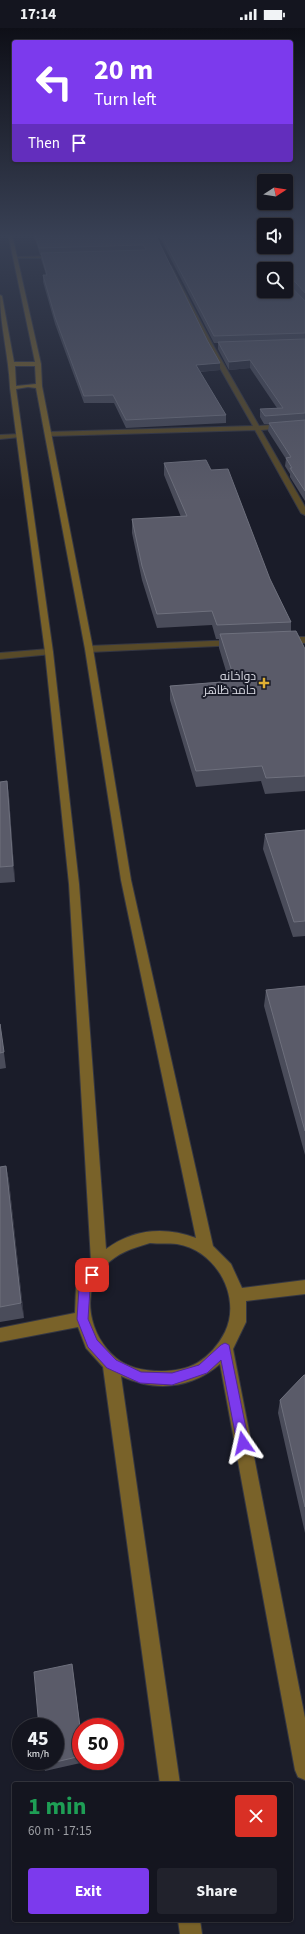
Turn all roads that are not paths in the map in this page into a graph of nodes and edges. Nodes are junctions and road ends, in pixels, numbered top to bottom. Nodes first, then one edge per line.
1 (5, 323) edge
2 (29, 323) edge
3 (198, 323) edge
4 (219, 347) edge
5 (211, 348) junction
6 (12, 364) junction
7 (38, 364) junction
8 (39, 386) junction
9 (13, 388) junction
10 (305, 424) edge
11 (257, 428) junction
12 (49, 434) junction
13 (20, 435) junction
14 (0, 437) edge
15 (305, 513) edge
16 (305, 640) edge
17 (273, 641) edge
18 (249, 642) edge
19 (89, 649) junction
20 (49, 652) junction
21 (0, 656) edge
22 (206, 1249) junction
23 (99, 1262) junction
24 (305, 1287) edge
25 (238, 1295) junction
26 (83, 1319) junction
27 (0, 1335) edge
28 (225, 1349) junction
29 (111, 1364) junction
30 (305, 1770) edge
31 (170, 1782) edge
32 (189, 1922) edge
33 (190, 1934) edge

1 - 6 main road
2 - 7 main road
3 - 5 street
4 - 5 street
5 - 11 street
6 - 7 main road
6 - 9 main road
7 - 8 main road
8 - 9 main road
8 - 12 main road
9 - 13 main road
10 - 11 street
11 - 12 street
11 - 15 street
12 - 19 main road
13 - 14 street
13 - 20 main road
16 - 17 street
18 - 19 street
19 - 22 main road
20 - 21 street
20 - 23 main road
22 - 23 main road
22 - 25 main road
23 - 26 main road
24 - 25 main road
25 - 28 main road
26 - 27 main road
26 - 29 main road
28 - 29 main road
28 - 30 main road
29 - 31 main road
32 - 33 main road

